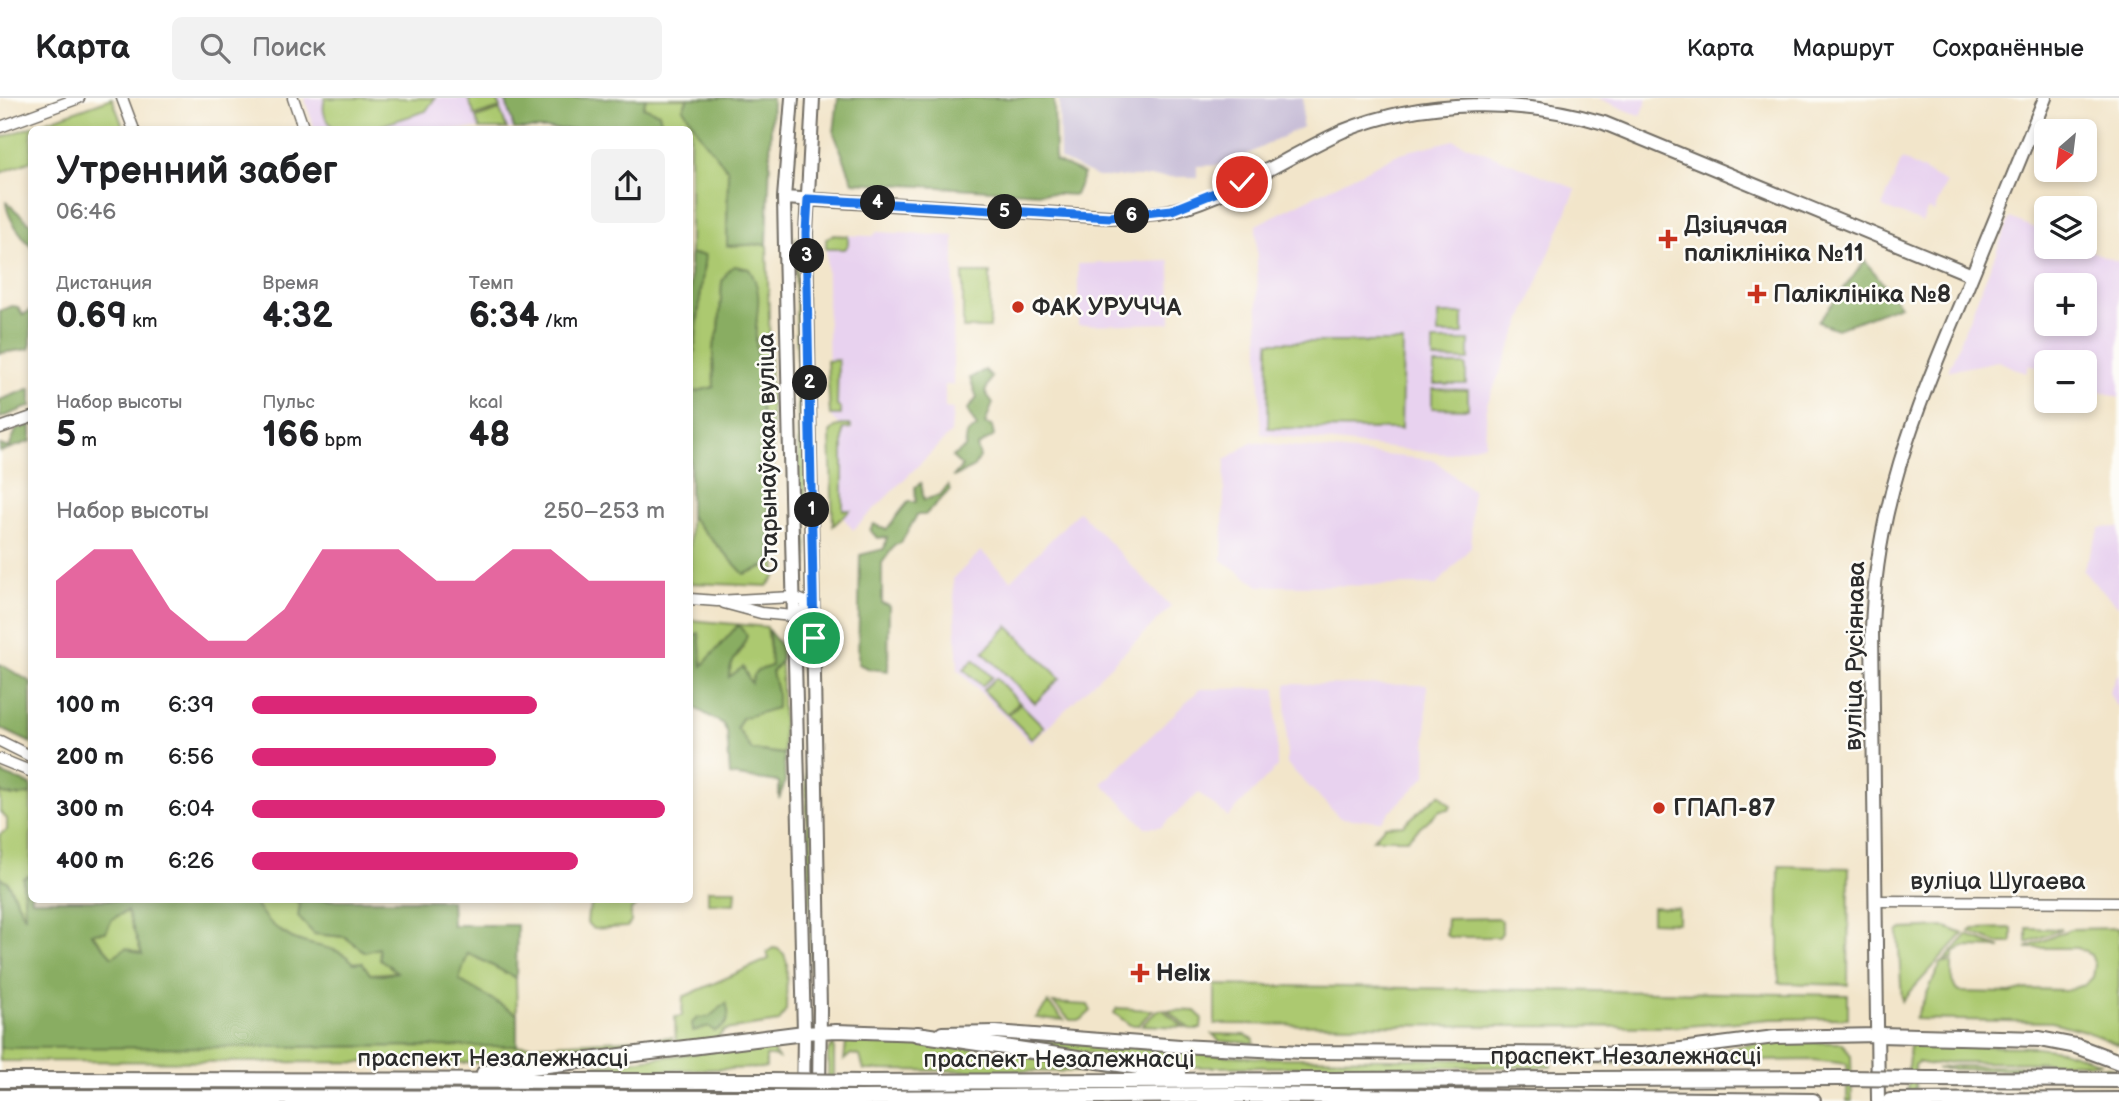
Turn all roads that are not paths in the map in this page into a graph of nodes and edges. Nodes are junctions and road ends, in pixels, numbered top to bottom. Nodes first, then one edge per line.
1 (79, 98) edge
2 (122, 98) edge
3 (293, 98) edge
4 (792, 98) edge
5 (813, 98) edge
6 (2045, 98) edge
7 (132, 126) edge
8 (303, 126) edge
9 (0, 127) edge
10 (784, 198) junction
11 (808, 199) junction
12 (1972, 275) junction
13 (28, 418) edge
14 (0, 428) edge
15 (793, 597) junction
16 (693, 599) edge
17 (717, 601) junction
18 (813, 605) junction
19 (793, 616) junction
20 (0, 741) edge
21 (28, 755) edge
22 (0, 760) edge
23 (28, 770) edge
24 (1876, 901) junction
25 (2119, 902) edge
26 (820, 1031) junction
27 (804, 1032) junction
28 (917, 1034) junction
29 (1878, 1035) junction
30 (2119, 1062) edge
31 (0, 1080) edge
32 (2119, 1080) edge
33 (427, 1081) junction
34 (1235, 1088) junction
35 (0, 1097) edge
36 (429, 1097) junction
37 (2119, 1100) edge
38 (462, 1101) edge
39 (803, 1101) edge
40 (819, 1101) edge
41 (1202, 1101) edge
42 (1813, 1101) edge
43 (1878, 1101) edge
44 (1891, 1101) edge
45 (1927, 1101) edge

1 - 9 street
2 - 7 street
3 - 8 street
4 - 10 main road, Старынаўская вуліца
5 - 11 main road, Старынаўская вуліца
6 - 12 main road, вуліца Русіянава
10 - 11 main road
10 - 15 main road, Старынаўская вуліца
11 - 12 main road
11 - 18 main road, Старынаўская вуліца
12 - 24 main road, вуліца Русіянава
13 - 14 street
15 - 17 street
15 - 18 street
15 - 19 main road, Старынаўская вуліца
16 - 17 street
17 - 19 street
18 - 19 street
18 - 26 main road, Старынаўская вуліца
19 - 27 main road, Старынаўская вуліца
20 - 21 street
22 - 23 street
24 - 25 street, вуліца Шугаева
24 - 29 main road, вуліца Русіянава
26 - 27 main road, праспект Незалежнасці
26 - 28 main road, праспект Незалежнасці
26 - 40 main road, Старынаўская вуліца
27 - 33 highway
27 - 39 main road, Старынаўская вуліца
28 - 29 main road, праспект Незалежнасці
28 - 34 highway
29 - 30 highway
29 - 43 main road, вуліца Русіянава
31 - 33 highway, праспект Незалежнасці
32 - 34 highway, праспект Незалежнасці, bridge
33 - 34 highway, праспект Незалежнасці, bridge
34 - 36 highway, праспект Незалежнасці, bridge
34 - 41 highway
34 - 42 highway, праспект Незалежнасці
35 - 36 highway, праспект Незалежнасці
36 - 38 highway
37 - 45 highway
44 - 45 highway

